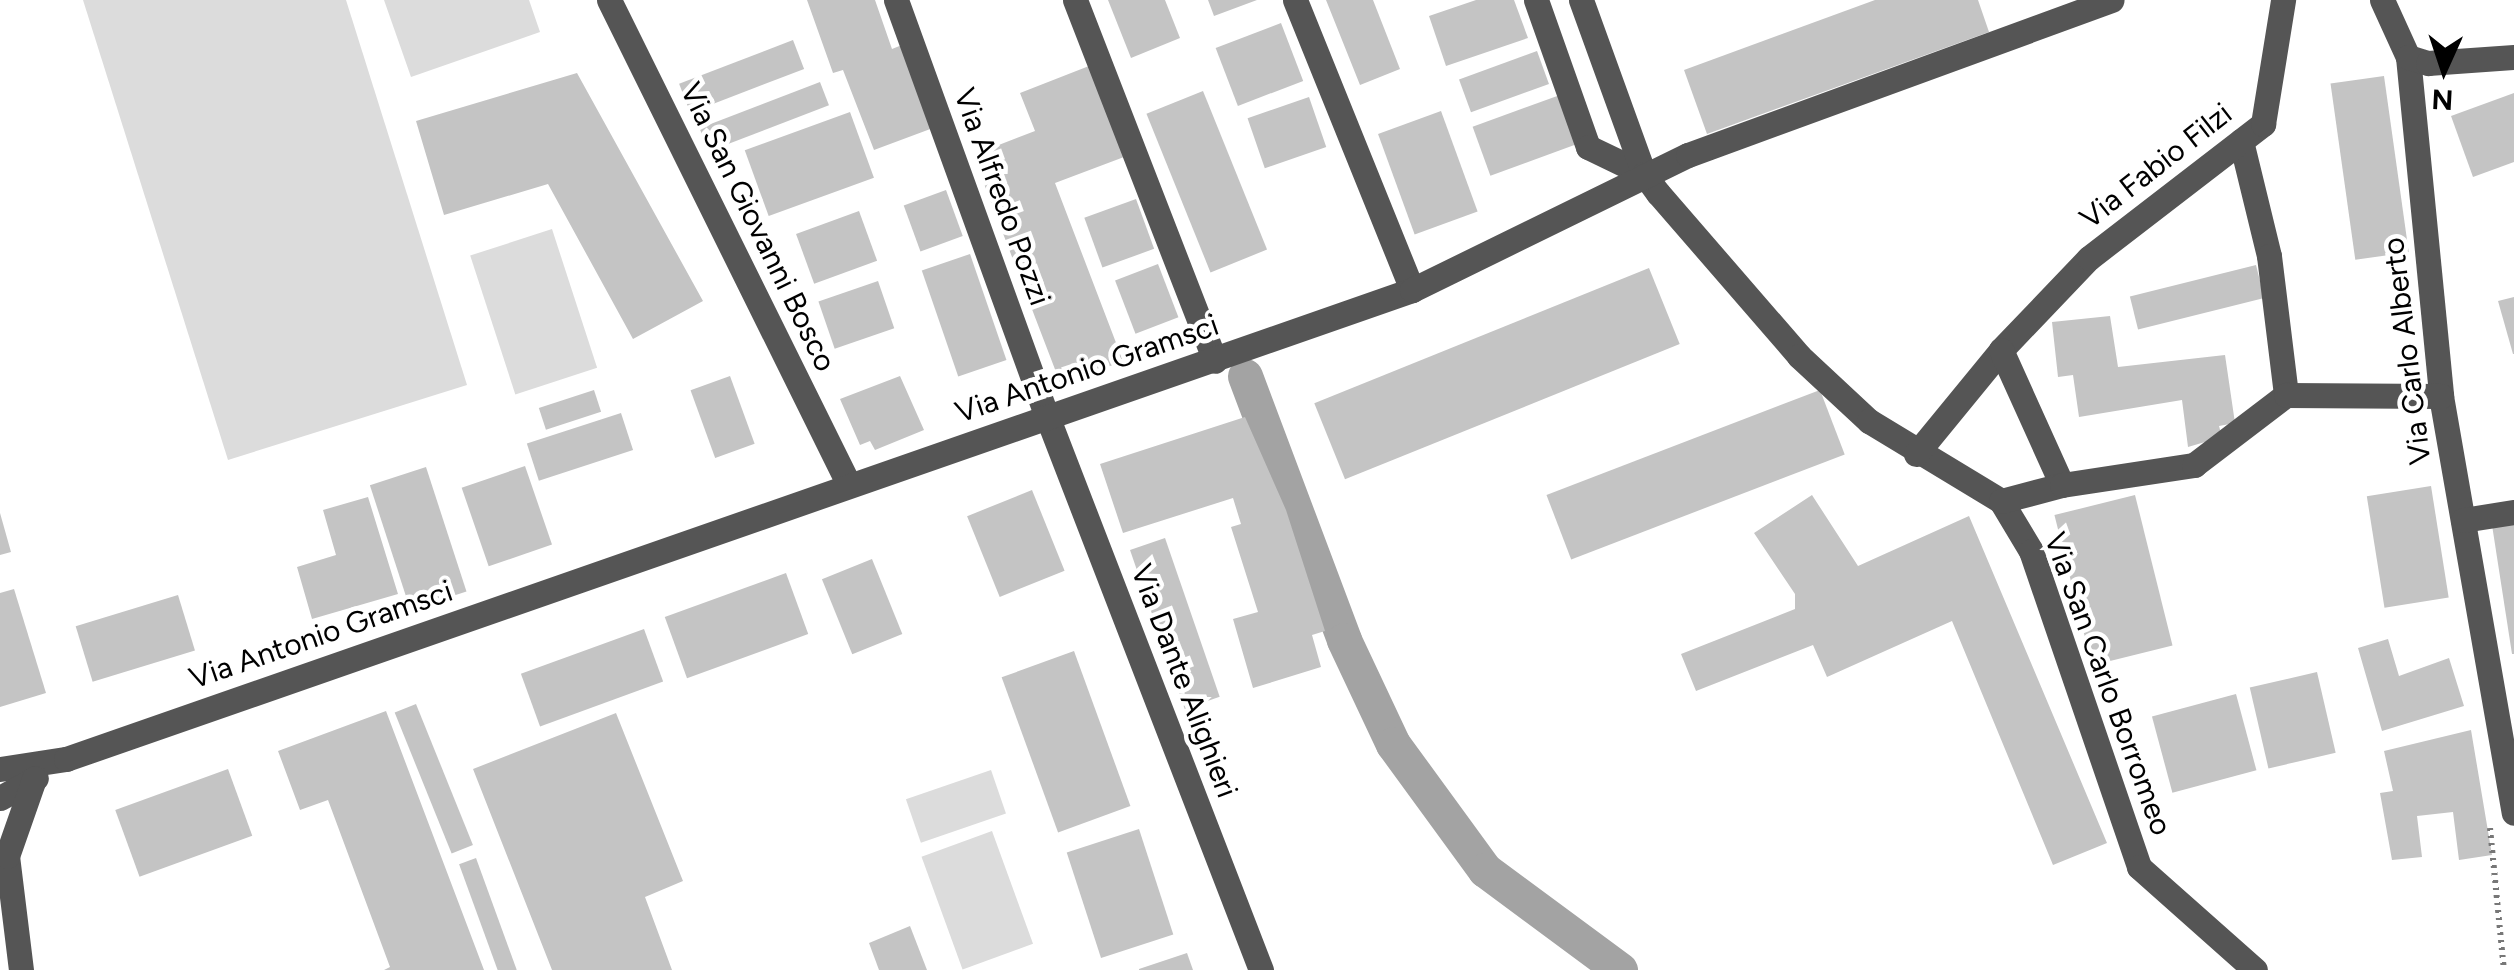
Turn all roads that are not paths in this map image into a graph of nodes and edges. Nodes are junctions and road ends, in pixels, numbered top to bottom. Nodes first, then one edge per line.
1 (609, 0) edge
2 (896, 0) edge
3 (1074, 0) edge
4 (1296, 0) edge
5 (1536, 0) edge
6 (1582, 0) edge
7 (2112, 0) edge
8 (2283, 0) edge
9 (2382, 0) edge
10 (2408, 57) junction
11 (2514, 57) edge
12 (2242, 141) junction
13 (1644, 174) junction
14 (1412, 290) junction
15 (2002, 350) junction
16 (1215, 361) junction
17 (2286, 395) junction
18 (2441, 396) junction
19 (1047, 416) junction
20 (1916, 454) junction
21 (848, 483) junction
22 (2062, 484) junction
23 (2002, 501) junction
24 (2514, 512) edge
25 (2463, 520) junction
26 (66, 759) junction
27 (0, 769) edge
28 (2511, 778) edge
29 (34, 779) junction
30 (0, 798) edge
31 (2514, 814) edge
32 (4, 867) edge
33 (0, 960) edge
34 (6, 970) edge
35 (21, 970) edge
36 (1261, 970) edge
37 (2255, 970) edge

1 - 21 street, Via San Giovanni Bosco
2 - 19 street, Via Alfredo Pozzi
3 - 16 street
4 - 14 street
5 - 13 street
6 - 13 street
7 - 13 street, Via Antonio Gramsci
8 - 12 street, Via Fabio Filzi
9 - 10 street, Via Carlo Alberto
10 - 11 street
10 - 18 street, Via Carlo Alberto
12 - 15 street, Via Fabio Filzi
12 - 17 street
13 - 14 street, Via Antonio Gramsci
13 - 20 street
14 - 16 street, Via Antonio Gramsci
15 - 20 street, Via Fabio Filzi
15 - 22 street
16 - 19 street, Via Antonio Gramsci
17 - 18 street
17 - 22 street
18 - 25 street, Via Carlo Alberto
19 - 21 street, Via Antonio Gramsci
19 - 36 street, Via Dante Alighieri
20 - 23 street
21 - 26 street, Via Antonio Gramsci
22 - 23 street
23 - 37 street, Via San Carlo Borromeo
24 - 25 street
25 - 28 street, Via Carlo Alberto
26 - 27 street, Via Antonio Gramsci
26 - 29 street, Via Antonio Gramsci
28 - 31 street, Via Carlo Alberto
29 - 30 street, Via Antonio Gramsci
29 - 32 street
32 - 35 street
33 - 34 street

